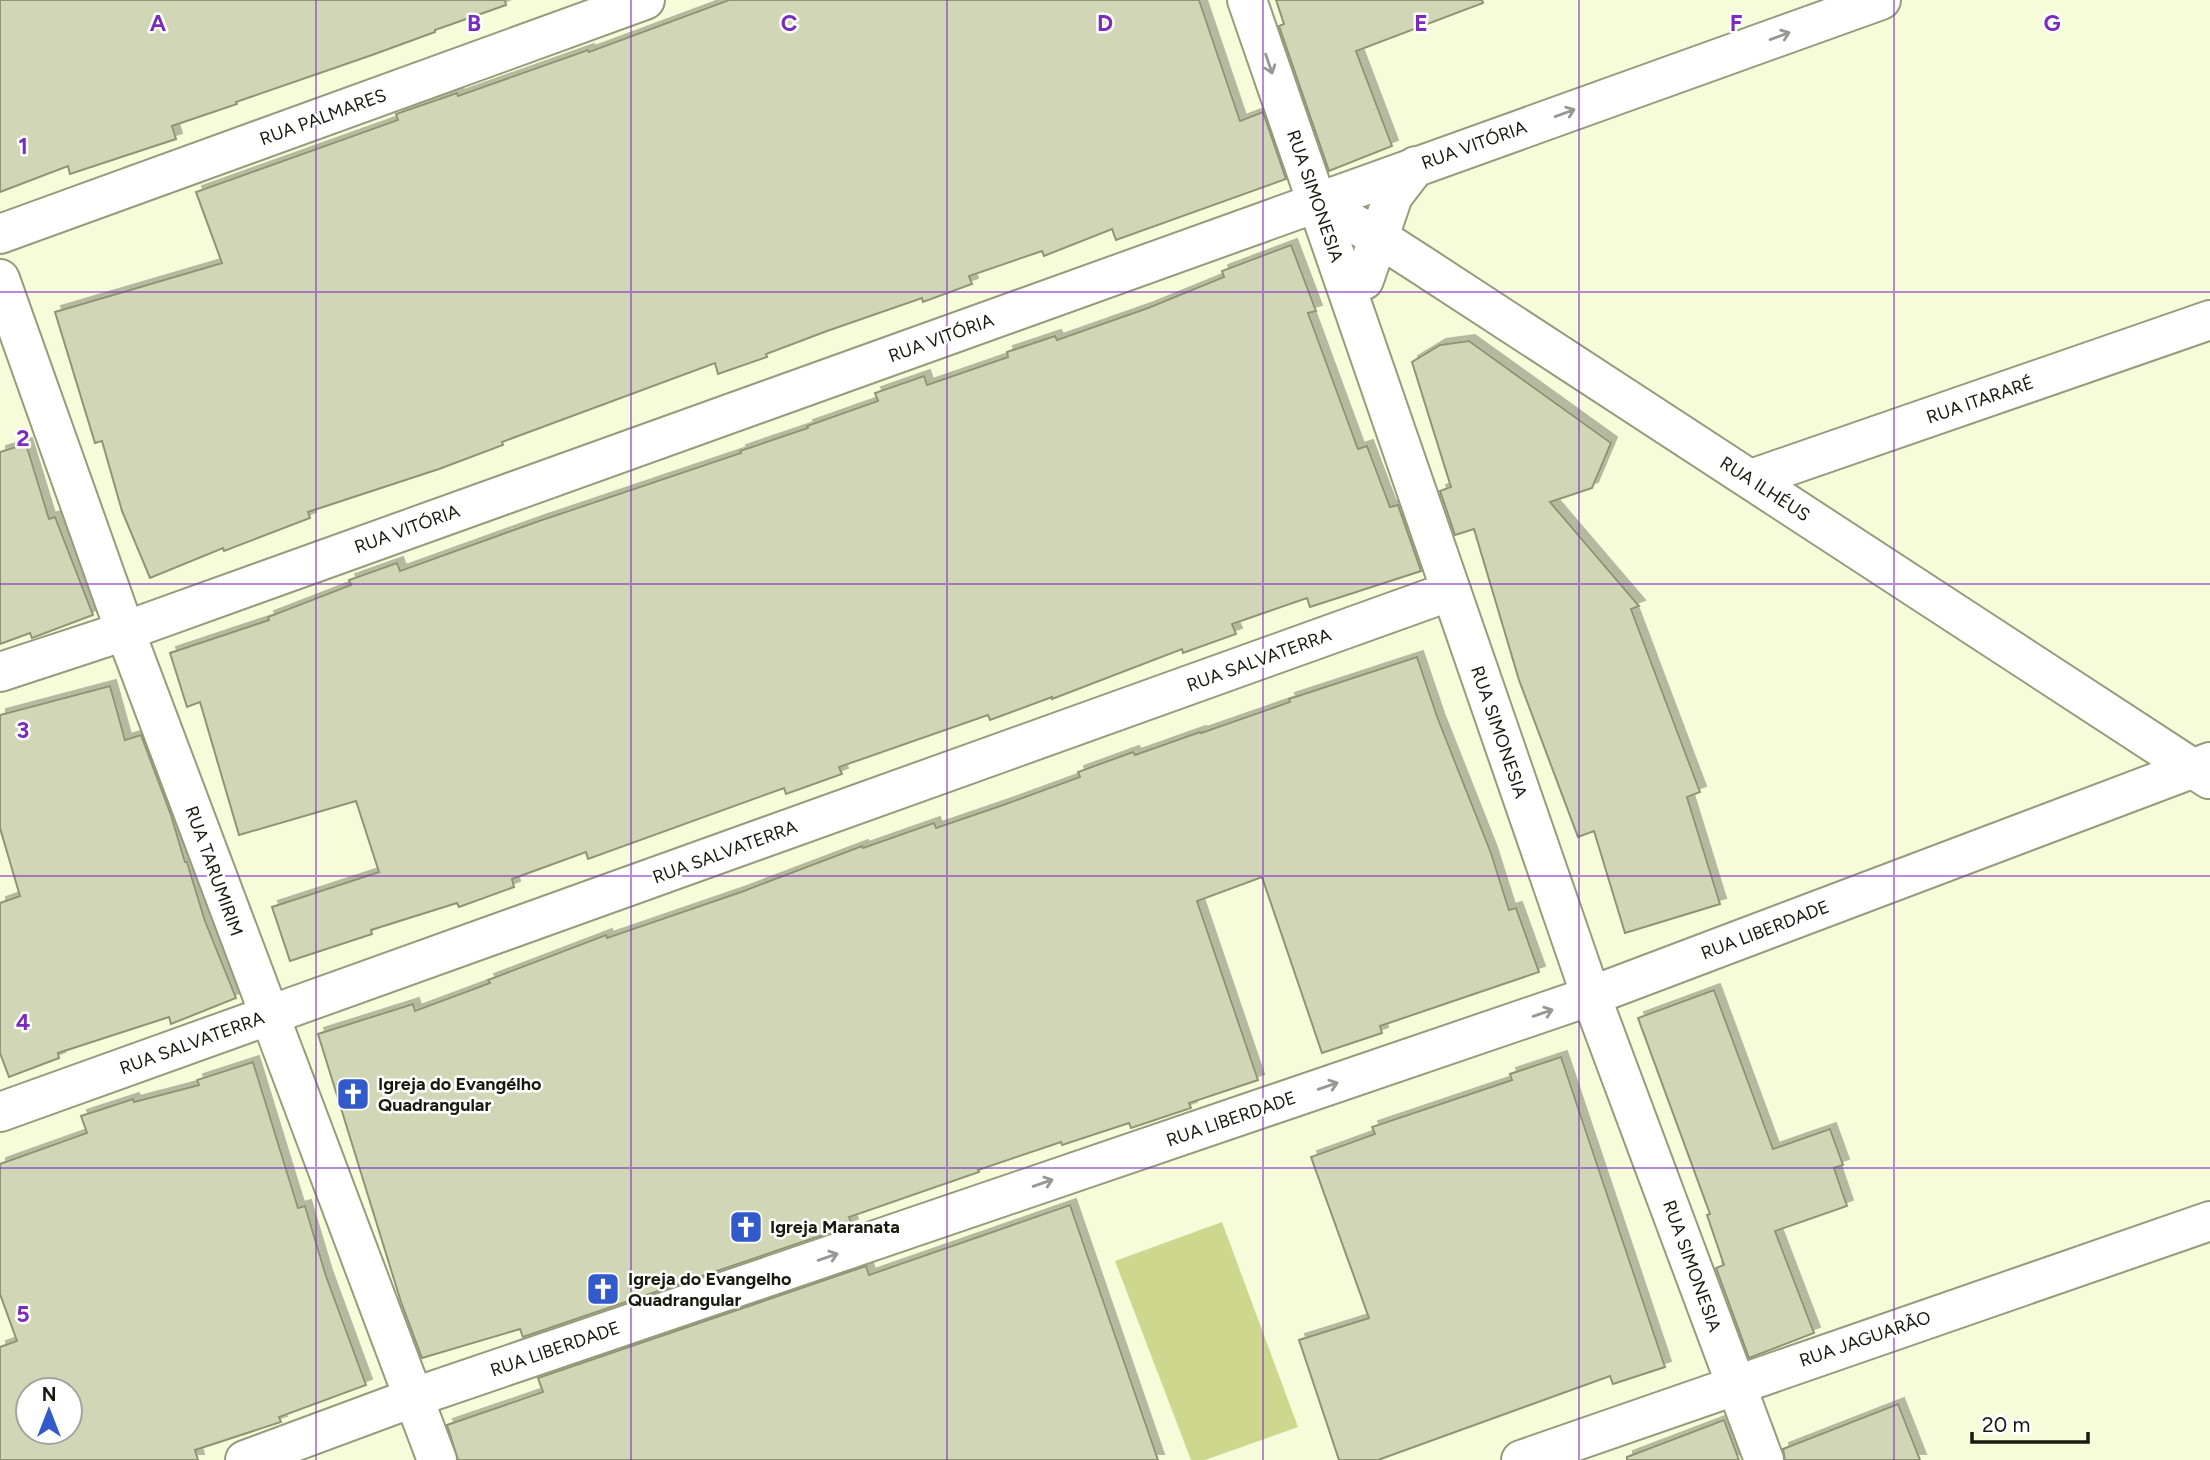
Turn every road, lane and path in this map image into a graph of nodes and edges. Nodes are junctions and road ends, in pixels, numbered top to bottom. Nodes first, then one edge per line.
1 (645, 0) edge
2 (1247, 0) edge
3 (1881, 0) edge
4 (1416, 166) junction
5 (1317, 203) junction
6 (0, 234) edge
7 (1378, 237) junction
8 (1423, 266) junction
9 (0, 279) edge
10 (1361, 299) junction
11 (2210, 320) edge
12 (1751, 479) junction
13 (1451, 591) junction
14 (125, 631) junction
15 (0, 672) edge
16 (2204, 770) edge
17 (1591, 996) junction
18 (268, 1016) junction
19 (0, 1112) edge
20 (2210, 1220) edge
21 (1736, 1384) junction
22 (415, 1397) junction
23 (245, 1460) edge
24 (437, 1460) edge
25 (1521, 1460) edge
26 (1764, 1460) edge

1 - 6 street, RUA PALMARES
2 -> 5 street, RUA SIMONESIA
4 -> 3 street, RUA VITÓRIA
4 - 5 street, RUA VITÓRIA
4 - 7 street
5 - 7 street, RUA ILHÉUS
5 - 10 street, RUA SIMONESIA
5 - 14 street, RUA VITÓRIA
7 - 8 street, RUA ILHÉUS
7 - 10 street
8 - 10 street
8 - 12 street, RUA ILHÉUS
9 - 14 street, RUA TARUMIRIM
10 - 13 street, RUA SIMONESIA
11 - 12 street, RUA ITARARÉ
12 - 16 street, RUA ILHÉUS
13 - 17 street, RUA SIMONESIA
13 - 18 street, RUA SALVATERRA
14 - 15 street, RUA VITÓRIA
14 - 18 street, RUA TARUMIRIM
16 - 17 street, RUA LIBERDADE
17 - 21 street, RUA SIMONESIA
22 -> 17 street, RUA LIBERDADE
18 - 19 street, RUA SALVATERRA
18 - 22 street, RUA TARUMIRIM
20 - 21 street, RUA JAGUARÃO
21 - 25 street, RUA JAGUARÃO
21 - 26 street, RUA SIMONESIA
22 - 23 street, RUA LIBERDADE
22 - 24 street, RUA TARUMIRIM

